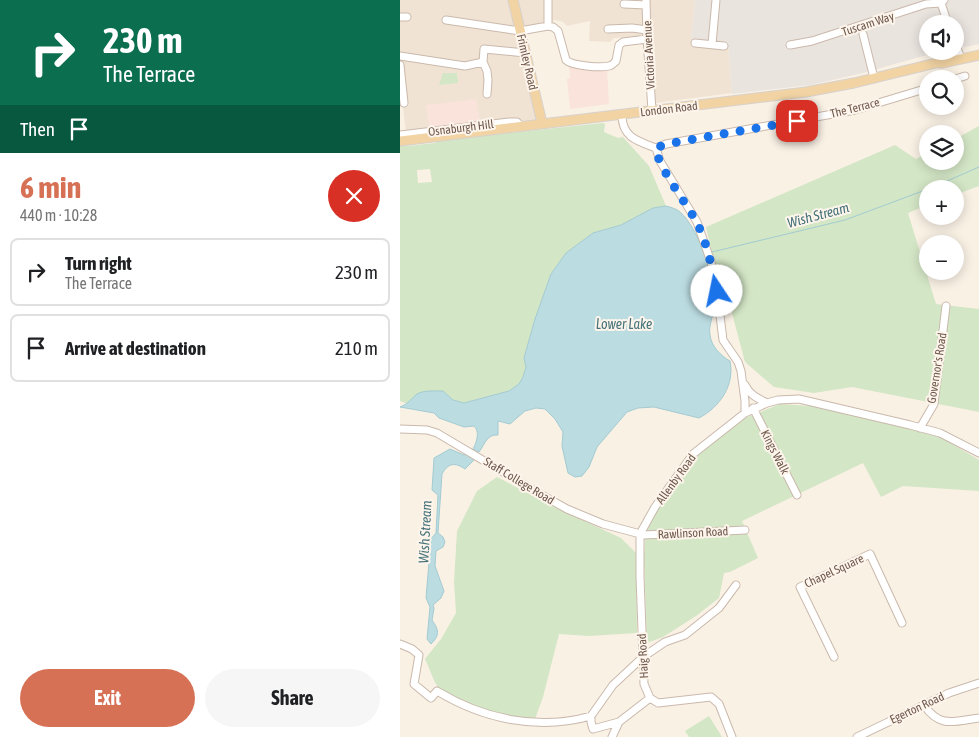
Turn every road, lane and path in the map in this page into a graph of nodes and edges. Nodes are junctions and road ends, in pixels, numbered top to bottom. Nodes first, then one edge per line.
1 (514, 0) edge
2 (548, 0) edge
3 (716, 0) edge
4 (943, 1) edge
5 (646, 3) edge
6 (624, 4) dead end
7 (946, 15) edge
8 (446, 20) dead end
9 (548, 26) junction
10 (608, 29) dead end
11 (647, 30) junction
12 (520, 31) junction
13 (863, 34) dead end
14 (647, 39) junction
15 (695, 43) dead end
16 (712, 44) junction
17 (790, 45) dead end
18 (724, 46) dead end
19 (979, 50) edge
20 (525, 53) junction
21 (964, 55) edge
22 (400, 56) edge
23 (979, 56) edge
24 (964, 57) edge
25 (964, 57) edge
26 (484, 58) junction
27 (940, 60) edge
28 (979, 64) edge
29 (400, 65) edge
30 (874, 78) junction
31 (919, 91) edge
32 (487, 94) dead end
33 (405, 104) edge
34 (652, 110) junction
35 (622, 115) junction
36 (542, 123) junction
37 (521, 126) junction
38 (400, 135) edge
39 (400, 141) edge
40 (656, 148) junction
41 (946, 306) dead end
42 (744, 382) junction
43 (767, 403) junction
44 (753, 408) junction
45 (745, 412) junction
46 (920, 428) junction
47 (400, 429) edge
48 (979, 453) edge
49 (797, 496) dead end
50 (746, 530) dead end
51 (640, 534) junction
52 (736, 585) dead end
53 (902, 623) dead end
54 (400, 644) edge
55 (643, 657) junction
56 (834, 657) dead end
57 (979, 683) edge
58 (650, 698) junction
59 (924, 705) junction
60 (591, 716) junction
61 (979, 718) edge
62 (619, 722) junction
63 (612, 737) edge
64 (732, 737) edge
65 (858, 737) edge

1 - 12 main road, Frimley Road
2 - 9 street
3 - 16 street
4 - 7 street
4 - 17 street, Tuscam Way
5 - 6 street
5 - 11 street, Victoria Avenue
8 - 12 street
9 - 12 street
9 - 14 street
10 - 11 street
11 - 14 street, Victoria Avenue
12 - 20 main road, Frimley Road
13 - 30 street
14 - 34 street, Victoria Avenue
15 - 16 street
16 - 18 street
19 - 21 main road, London Road
20 - 26 street
20 - 36 main road, Frimley Road
22 - 26 street
23 - 24 main road, London Road
25 - 28 street
26 - 32 street
27 - 30 main road, London Road
29 - 33 street
30 - 34 main road, London Road
31 - 40 street, The Terrace
34 - 35 main road, London Road
35 - 36 main road, London Road
35 - 40 street
36 - 37 main road, London Road
37 - 38 street, Osnaburgh Hill
37 - 39 main road, London Road
40 - 42 street
41 - 46 street, Governor's Road
42 - 43 street
42 - 45 street
43 - 44 street
43 - 46 street
44 - 45 street
44 - 49 street, Kings Walk
45 - 51 street, Allenby Road
46 - 48 street
47 - 51 street, Staff College Road
50 - 51 street, Rawlinson Road
51 - 55 street, Haig Road
52 - 55 street
53 - 56 street, Chapel Square
54 - 60 street
55 - 58 street, Haig Road
55 - 60 street
57 - 59 street, Egerton Road
58 - 62 street
58 - 64 street
59 - 61 street
59 - 65 street, Egerton Road
60 - 62 street
62 - 63 street

